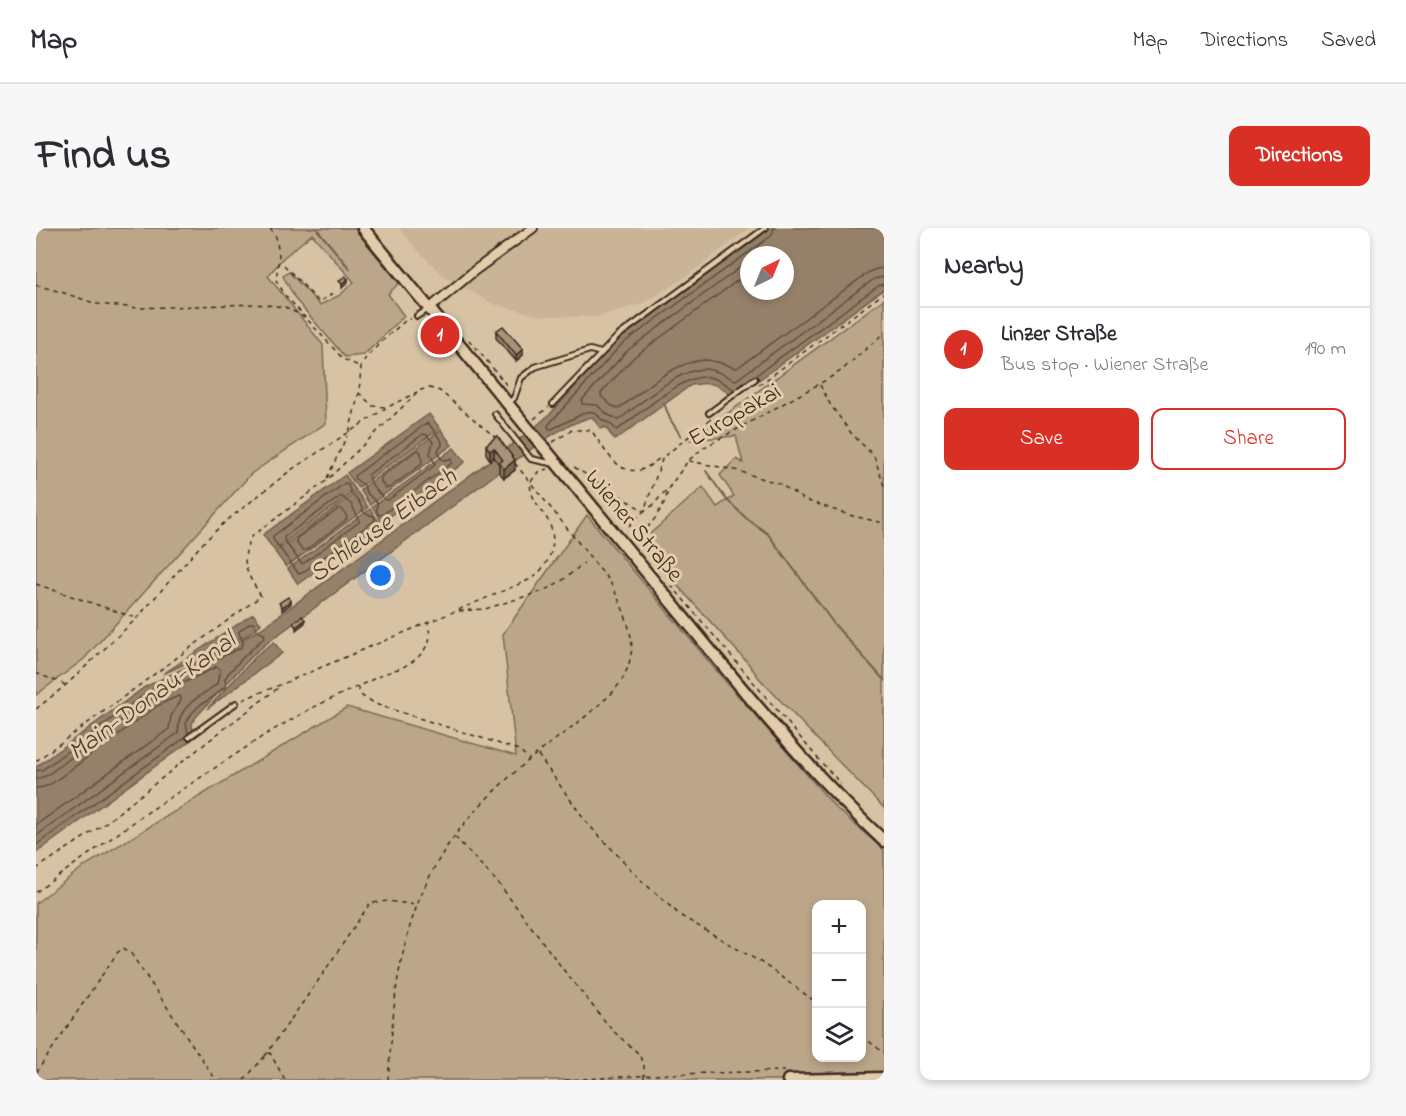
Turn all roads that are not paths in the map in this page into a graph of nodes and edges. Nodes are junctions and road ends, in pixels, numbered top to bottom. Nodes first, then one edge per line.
1 (363, 228) edge
2 (533, 228) edge
3 (765, 228) edge
4 (429, 309) junction
5 (417, 316) road end
6 (601, 353) junction
7 (755, 379) dead end
8 (508, 404) junction
9 (553, 405) road end
10 (708, 413) dead end
11 (495, 414) dead end
12 (558, 465) junction
13 (236, 703) road end
14 (189, 737) dead end
15 (884, 840) edge
16 (789, 1076) edge
17 (884, 1078) edge

1 - 4 main road, Wiener Straße
2 - 4 street
3 - 6 lane
4 - 5 lane
4 - 8 main road, Wiener Straße
6 - 8 lane
6 - 9 lane
7 - 10 lane
8 - 12 main road, Wiener Straße
11 - 12 lane
12 - 15 main road, Wiener Straße
13 - 14 lane
16 - 17 main road

